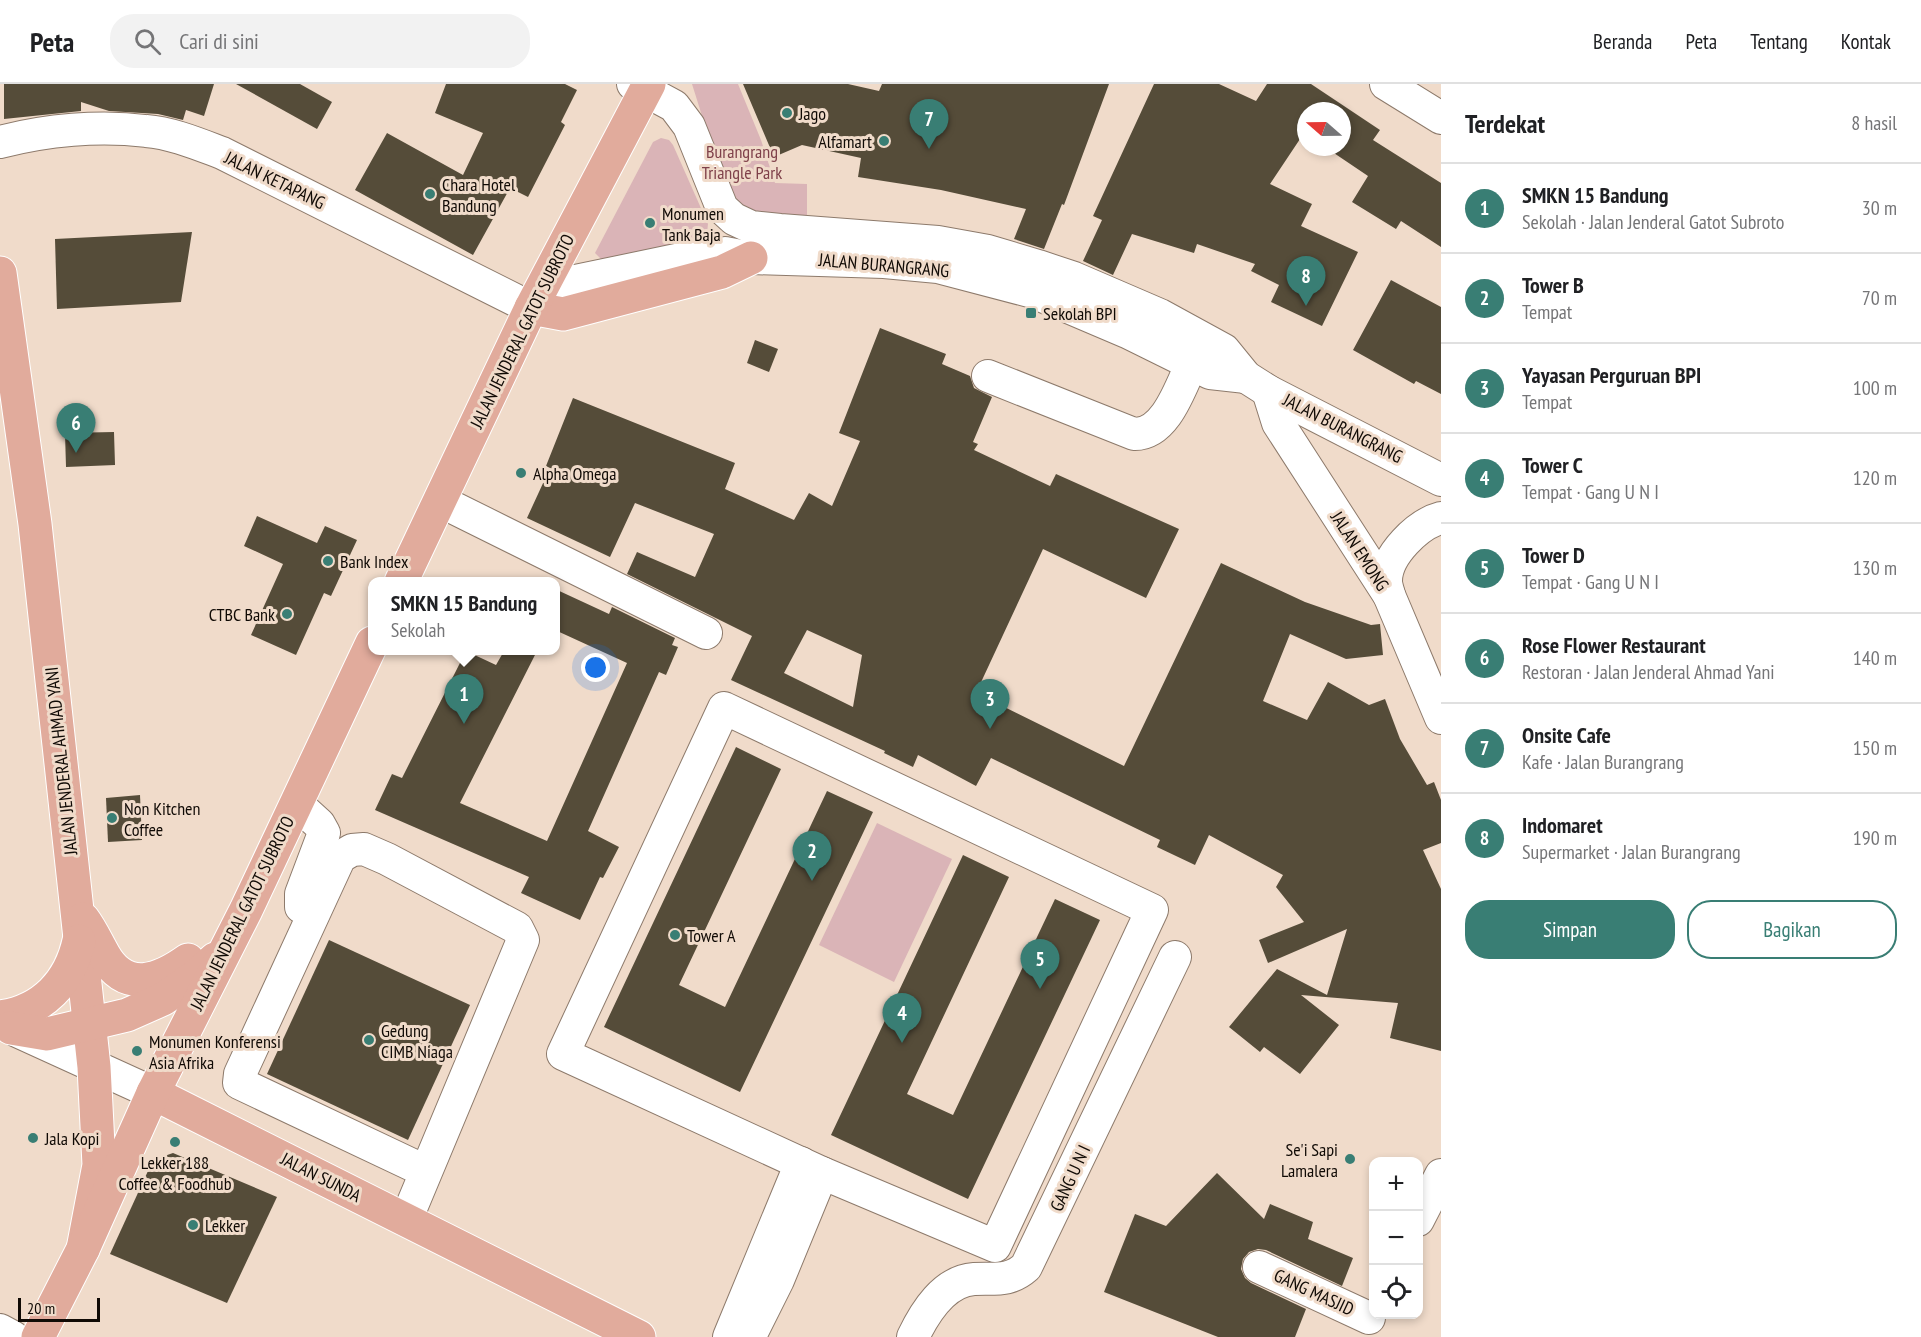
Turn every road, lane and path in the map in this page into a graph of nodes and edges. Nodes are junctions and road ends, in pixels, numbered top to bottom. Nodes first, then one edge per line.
1 (642, 86) edge
2 (1393, 86) edge
3 (1441, 118) edge
4 (0, 142) edge
5 (751, 258) joint
6 (0, 273) edge
7 (536, 298) junction
8 (1191, 365) junction
9 (988, 376) dead end
10 (1257, 384) junction
11 (1441, 480) edge
12 (440, 501) junction
13 (1441, 518) edge
14 (404, 577) edge
15 (1389, 595) junction
16 (706, 633) dead end
17 (368, 652) edge
18 (1441, 718) edge
19 (297, 804) junction
20 (246, 910) junction
21 (78, 913) junction
22 (306, 927) junction
23 (225, 949) junction
24 (1175, 957) dead end
25 (4, 1022) edge
26 (89, 1025) junction
27 (94, 1067) junction
28 (153, 1093) junction
29 (812, 1168) junction
30 (424, 1171) junction
31 (1441, 1175) edge
32 (1423, 1212) edge
33 (406, 1220) junction
34 (83, 1249) junction
35 (1259, 1267) dead end
36 (1367, 1321) edge
37 (0, 1330) edge
38 (13, 1337) edge
39 (38, 1337) edge
40 (639, 1337) edge
41 (729, 1337) edge
42 (749, 1337) edge
43 (913, 1337) edge

1 - 7 main road, JALAN JENDERAL GATOT SUBROTO
1 - 10 street, JALAN BURANGRANG
2 - 3 street
4 - 7 street, JALAN KETAPANG
5 - 7 main road
5 - 8 street, JALAN BURANGRANG
6 - 21 main road, JALAN JENDERAL AHMAD YANI
7 - 12 main road, JALAN JENDERAL GATOT SUBROTO
8 - 9 street
8 - 10 street, JALAN BURANGRANG
10 - 11 street, JALAN BURANGRANG
10 - 15 street, JALAN EMONG
12 - 14 main road, JALAN JENDERAL GATOT SUBROTO
12 - 16 street
13 - 15 street
15 - 18 street, JALAN EMONG
17 - 19 main road, JALAN JENDERAL GATOT SUBROTO
19 - 20 main road, JALAN JENDERAL GATOT SUBROTO
19 - 22 street
20 - 21 main road
20 - 23 main road, JALAN JENDERAL GATOT SUBROTO
21 - 25 main road
21 - 26 main road, JALAN JENDERAL AHMAD YANI
22 - 30 street
22 - 30 street
23 - 26 main road
23 - 28 main road, JALAN JENDERAL GATOT SUBROTO
24 - 43 street, GANG U N I
25 - 26 main road
25 - 27 street, JALAN SUNDA
26 - 27 main road, JALAN JENDERAL AHMAD YANI
27 - 28 street, JALAN SUNDA
27 - 34 main road, JALAN JENDERAL AHMAD YANI
28 - 33 main road, JALAN SUNDA
28 - 34 main road, JALAN JENDERAL GATOT SUBROTO
29 - 29 street
29 - 41 street
29 - 42 street
30 - 33 street
31 - 32 street
33 - 40 main road, JALAN SUNDA
34 - 39 main road
35 - 36 street, GANG MASJID
37 - 38 street

